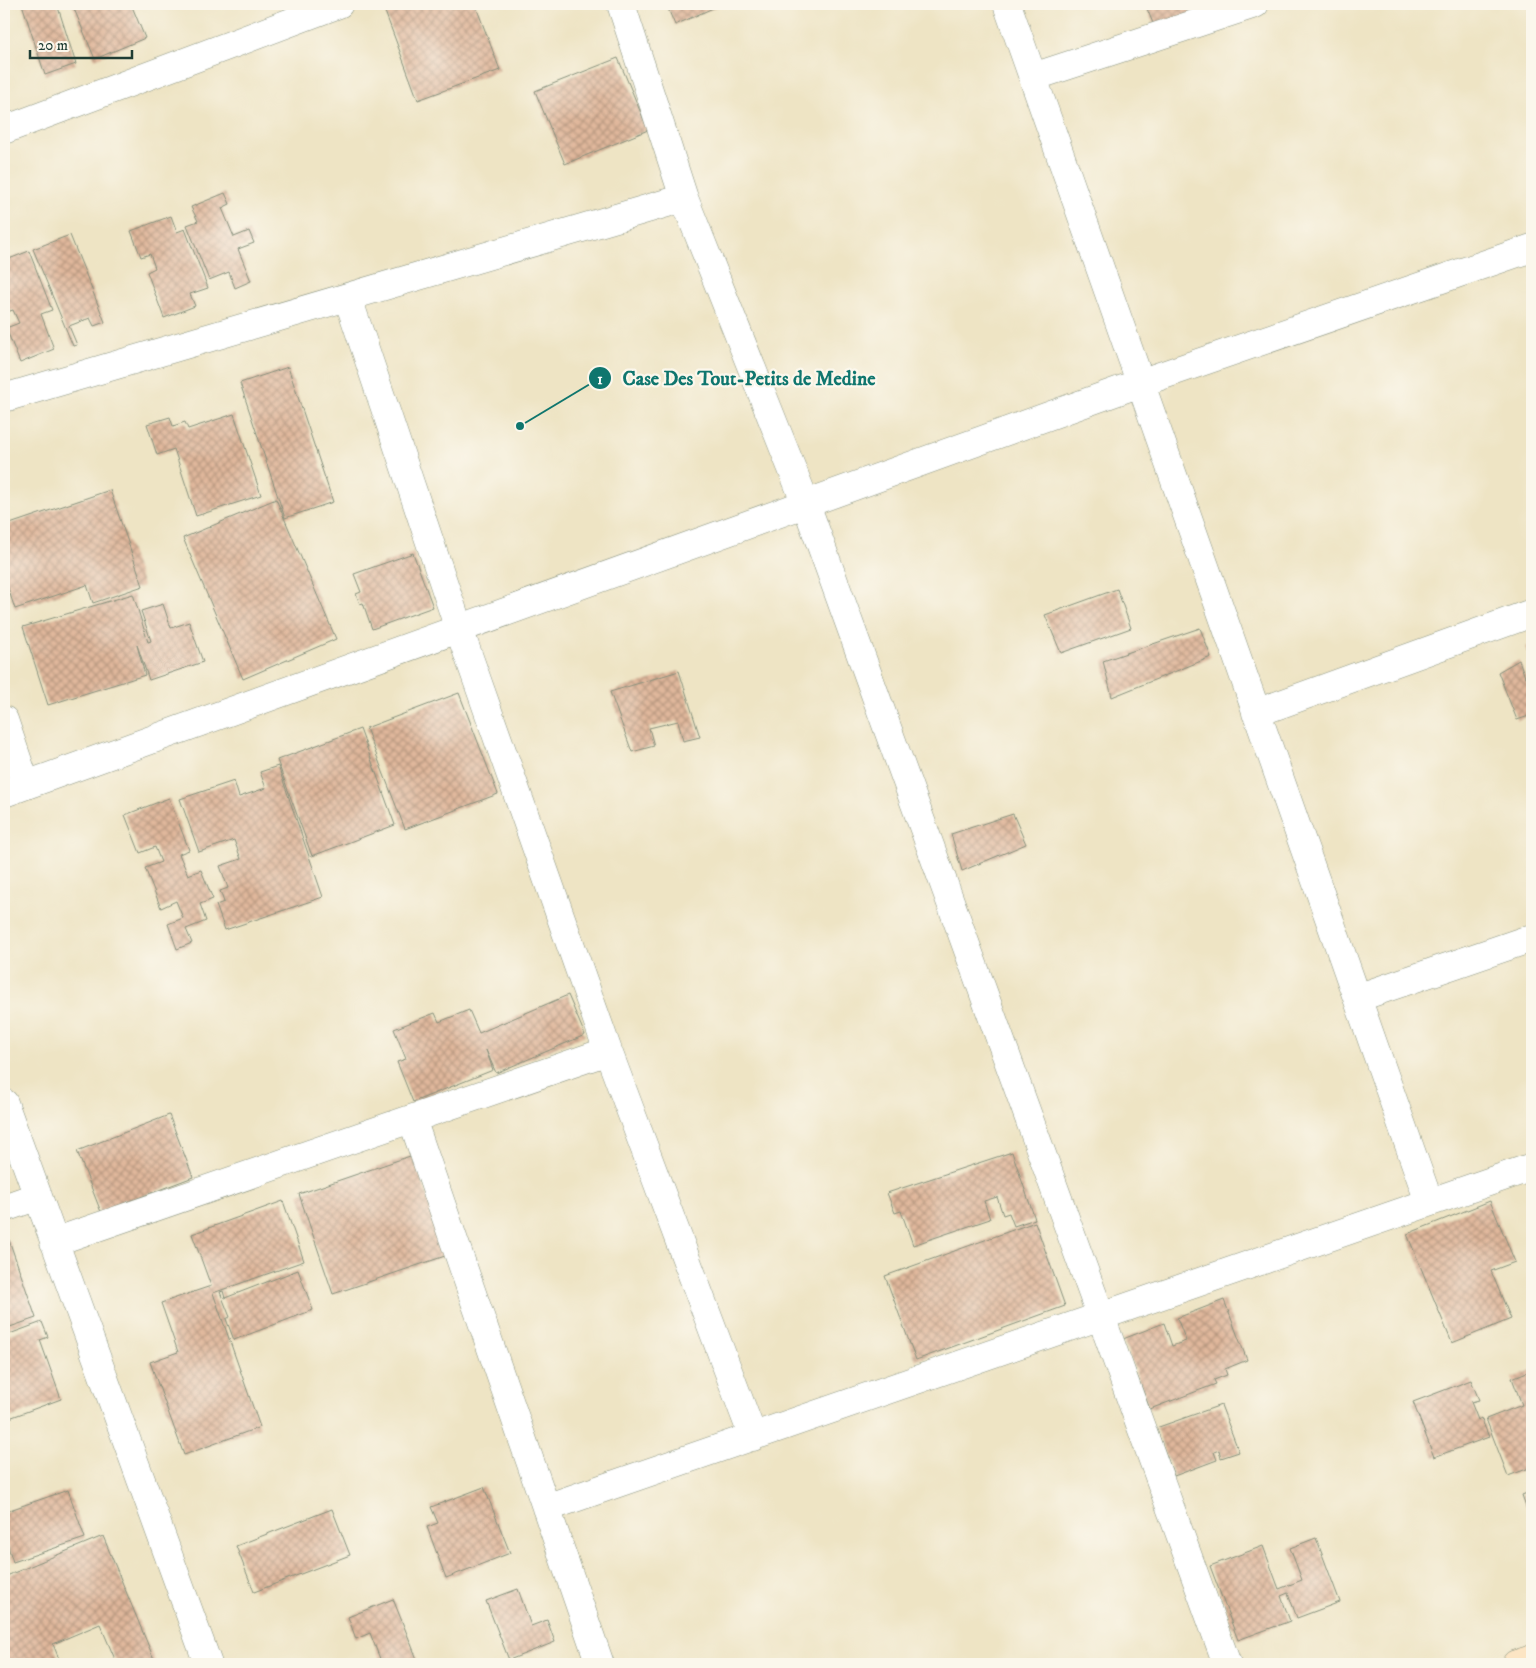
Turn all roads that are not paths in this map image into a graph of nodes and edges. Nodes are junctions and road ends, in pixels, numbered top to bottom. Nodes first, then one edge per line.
1 (339, 4) edge
2 (621, 4) edge
3 (1007, 4) edge
4 (1255, 4) edge
5 (1219, 9) edge
6 (1033, 77) junction
7 (4, 130) edge
8 (684, 198) junction
9 (1532, 248) edge
10 (348, 298) junction
11 (1140, 383) junction
12 (4, 398) edge
13 (806, 504) junction
14 (1532, 613) edge
15 (459, 629) junction
16 (1256, 713) junction
17 (4, 720) edge
18 (15, 789) edge
19 (1532, 938) edge
20 (1357, 998) junction
21 (608, 1051) junction
22 (4, 1103) edge
23 (412, 1119) junction
24 (1532, 1167) edge
25 (38, 1196) junction
26 (1429, 1202) junction
27 (4, 1208) edge
28 (54, 1242) junction
29 (1101, 1316) junction
30 (752, 1437) junction
31 (546, 1508) junction
32 (1532, 1658) edge
33 (208, 1664) edge
34 (600, 1664) edge
35 (1227, 1664) edge
36 (1516, 1664) edge

1 - 7 street
2 - 8 street
3 - 6 street
4 - 5 street
5 - 6 street
6 - 11 street
8 - 10 street
8 - 13 street
9 - 11 street
10 - 12 street
10 - 15 street
11 - 13 street
11 - 16 street
13 - 15 street
13 - 29 street
14 - 16 street
15 - 18 street
15 - 21 street
16 - 20 street
17 - 18 street
19 - 20 street
20 - 26 street
21 - 23 street
21 - 30 street
22 - 25 street
23 - 28 street
23 - 31 street
24 - 26 street
25 - 27 street
25 - 28 street
26 - 29 street
28 - 33 street
29 - 30 street
29 - 35 street
30 - 31 street
31 - 34 street
32 - 36 main road

